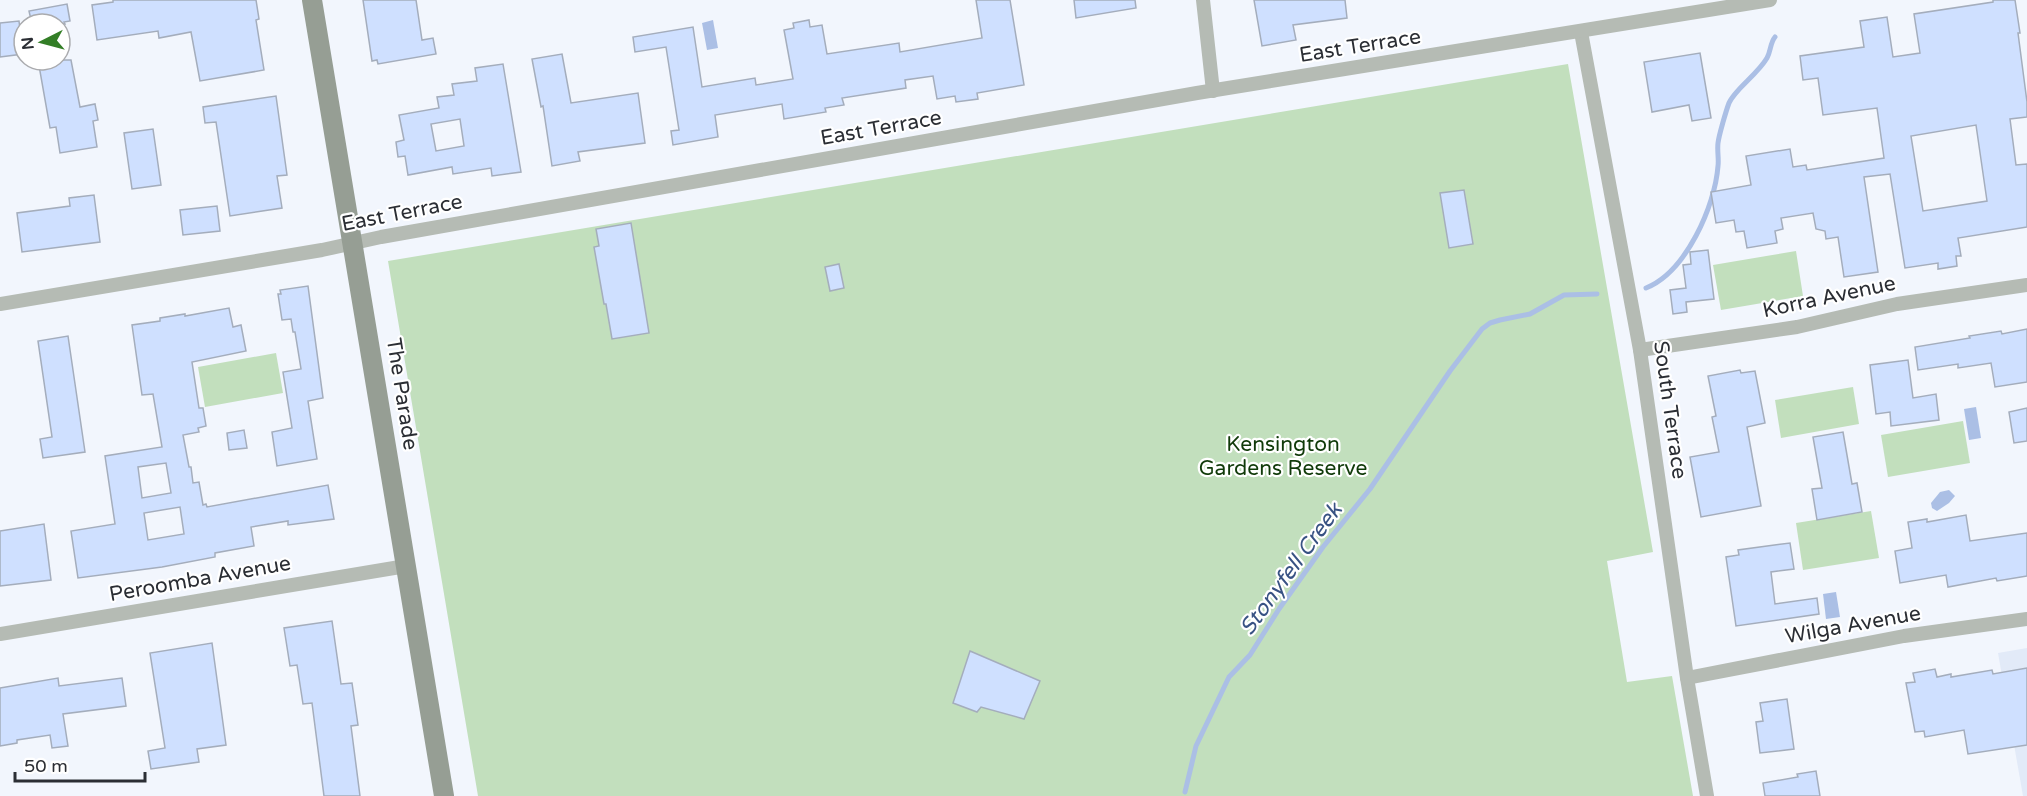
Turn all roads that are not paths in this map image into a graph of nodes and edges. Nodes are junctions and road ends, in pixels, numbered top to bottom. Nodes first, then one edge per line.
1 (312, 0) edge
2 (1203, 0) edge
3 (1770, 0) edge
4 (1581, 32) junction
5 (1212, 91) junction
6 (352, 243) junction
7 (2027, 285) edge
8 (0, 304) edge
9 (1640, 350) junction
10 (406, 566) junction
11 (2027, 619) edge
12 (0, 634) edge
13 (1687, 678) junction
14 (444, 796) edge
15 (1707, 796) edge

1 - 6 main road, The Parade
2 - 5 street
3 - 4 street, East Terrace
4 - 5 street, East Terrace
4 - 9 street, South Terrace
5 - 6 street, East Terrace
6 - 8 street, East Terrace
6 - 10 main road, The Parade
7 - 9 street, Korra Avenue
9 - 13 street, South Terrace
10 - 12 street, Peroomba Avenue
10 - 14 main road, The Parade
11 - 13 street, Wilga Avenue
13 - 15 street, South Terrace

